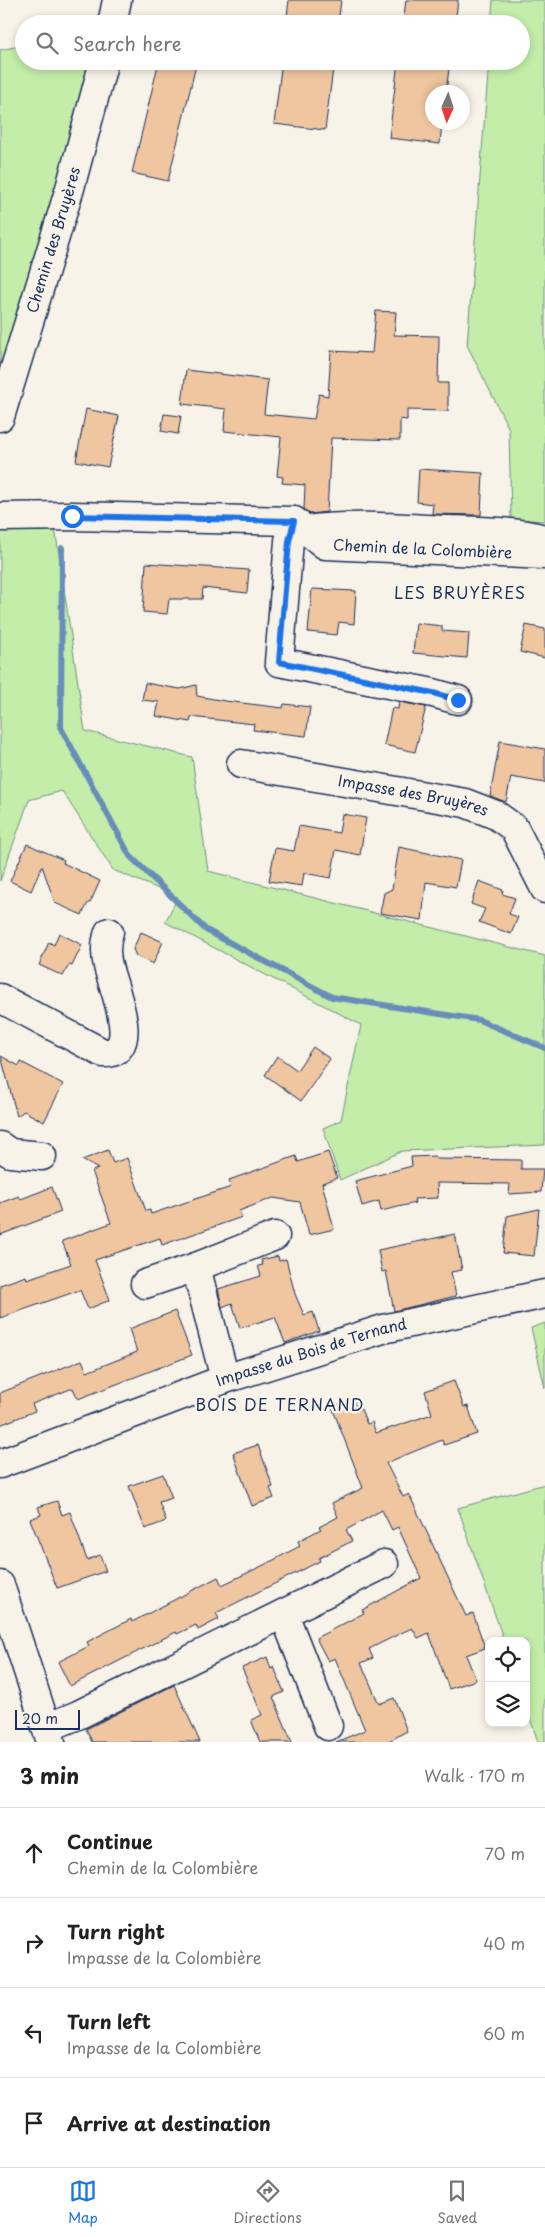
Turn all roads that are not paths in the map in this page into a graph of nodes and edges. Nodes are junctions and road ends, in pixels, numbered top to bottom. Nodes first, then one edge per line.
1 (117, 0) edge
2 (114, 15) edge
3 (102, 70) edge
4 (0, 417) edge
5 (0, 518) edge
6 (300, 526) junction
7 (545, 538) edge
8 (545, 555) edge
9 (458, 700) dead end
10 (241, 764) dead end
11 (545, 889) edge
12 (108, 932) dead end
13 (0, 998) edge
14 (0, 1146) edge
15 (42, 1156) dead end
16 (275, 1236) dead end
17 (196, 1267) junction
18 (145, 1284) dead end
19 (545, 1294) edge
20 (226, 1379) junction
21 (0, 1464) edge
22 (384, 1564) dead end
23 (0, 1585) edge
24 (284, 1614) junction
25 (328, 1726) dead end
26 (49, 1735) edge

1 - 2 street
3 - 4 street, Chemin des Bruyères
5 - 6 street, Chemin de la Colombière
6 - 7 street, Chemin de la Colombière
6 - 8 street, Chemin de la Colombière
6 - 9 street
10 - 11 street, Impasse des Bruyères
12 - 13 street
14 - 15 street
16 - 17 street
17 - 18 street
17 - 20 street
19 - 20 street, Impasse du Bois de Ternand
20 - 21 street, Impasse du Bois de Ternand
22 - 24 street
23 - 26 street
24 - 25 street
24 - 26 street

